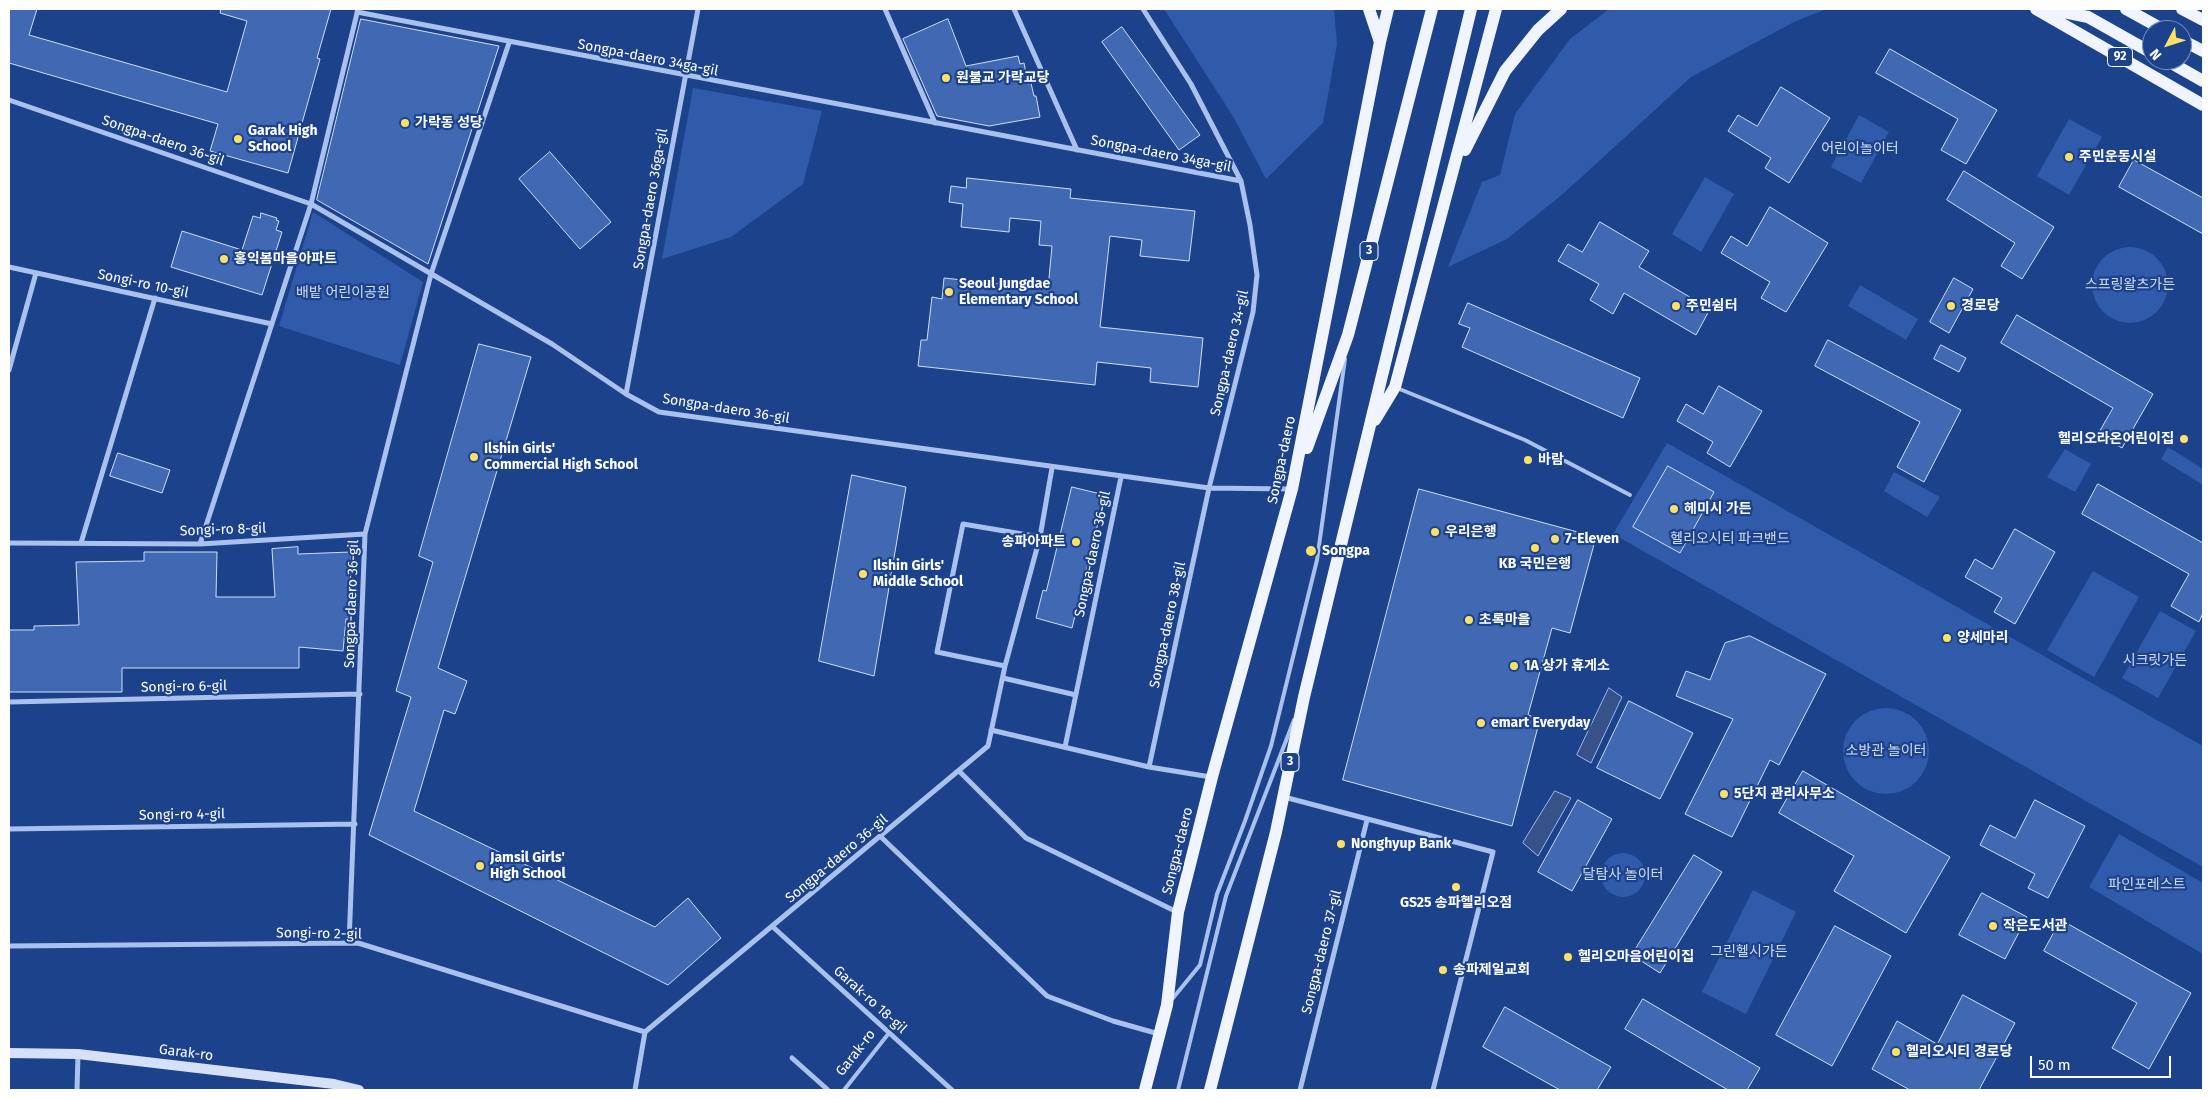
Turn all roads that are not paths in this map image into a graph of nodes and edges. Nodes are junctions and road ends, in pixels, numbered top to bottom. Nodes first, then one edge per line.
1 (698, 9) edge
2 (885, 9) edge
3 (1014, 9) edge
4 (1143, 9) edge
5 (1369, 9) edge
6 (1388, 9) edge
7 (1432, 9) edge
8 (1471, 9) edge
9 (1496, 9) edge
10 (1561, 9) edge
11 (2036, 9) edge
12 (2049, 9) edge
13 (2126, 9) edge
14 (2182, 9) edge
15 (358, 10) edge
16 (2146, 20) edge
17 (2203, 20) edge
18 (1380, 42) junction
19 (508, 43) junction
20 (2142, 47) edge
21 (2184, 70) edge
22 (685, 76) junction
23 (2203, 80) edge
24 (9, 100) edge
25 (2203, 105) edge
26 (935, 123) junction
27 (1077, 150) junction
28 (1453, 172) junction
29 (1241, 181) junction
30 (311, 204) junction
31 (9, 267) edge
32 (36, 272) junction
33 (431, 274) junction
34 (155, 298) junction
35 (272, 324) junction
36 (1348, 335) junction
37 (9, 370) edge
38 (1395, 387) junction
39 (626, 394) junction
40 (1368, 433) junction
41 (1052, 468) junction
42 (1121, 477) junction
43 (1209, 488) junction
44 (1292, 489) junction
45 (1630, 495) dead end
46 (365, 534) junction
47 (1040, 537) junction
48 (9, 543) edge
49 (81, 543) junction
50 (200, 544) junction
51 (1005, 666) junction
52 (1003, 678) junction
53 (360, 694) junction
54 (1076, 695) junction
55 (1304, 697) junction
56 (9, 702) edge
57 (991, 730) junction
58 (1065, 746) junction
59 (1149, 767) junction
60 (960, 772) junction
61 (1212, 777) junction
62 (1282, 797) junction
63 (1367, 820) junction
64 (355, 824) junction
65 (9, 829) edge
66 (881, 837) junction
67 (1178, 912) junction
68 (773, 927) junction
69 (350, 943) junction
70 (9, 946) edge
71 (1167, 1005) junction
72 (645, 1032) junction
73 (889, 1033) junction
74 (1159, 1034) junction
75 (9, 1053) edge
76 (78, 1054) junction
77 (792, 1058) dead end
78 (334, 1087) edge
79 (77, 1090) edge
80 (359, 1090) edge
81 (635, 1090) edge
82 (828, 1090) edge
83 (844, 1090) edge
84 (952, 1090) edge
85 (1145, 1090) edge
86 (1178, 1090) edge
87 (1210, 1090) edge
88 (1300, 1090) edge
89 (1434, 1090) edge

1 - 22 street, Songpa-daero 36ga-gil
2 - 26 street
3 - 27 street, Songpa-daero 34ga-gil
4 - 29 street, Songpa-daero 34-gil
5 - 18 main road
6 - 18 main road, Songpa-daero
7 - 36 main road, 3
8 - 40 main road, 3
9 - 28 main road
10 - 28 main road
11 - 25 main road, 92
12 - 20 main road
13 - 16 main road
14 - 17 main road
15 - 19 street, Songpa-daero 34ga-gil
15 - 30 street
18 - 44 main road, Songpa-daero
19 - 22 street, Songpa-daero 34ga-gil
19 - 33 street, Songpa-daero 36-gil
21 - 23 main road
22 - 26 street, Songpa-daero 34ga-gil
22 - 39 street, Songpa-daero 36ga-gil
24 - 30 street, Songpa-daero 36-gil
26 - 27 street, Songpa-daero 34ga-gil
27 - 29 street, Songpa-daero 34ga-gil
28 - 38 main road
29 - 43 street, Songpa-daero 34-gil
30 - 33 street, Songpa-daero 36-gil
30 - 35 street
31 - 32 street, Songi-ro 10-gil
32 - 34 street, Songi-ro 10-gil
32 - 37 street
33 - 39 street, Songpa-daero 36-gil
33 - 46 street, Songpa-daero 36-gil
34 - 35 street, Songi-ro 10-gil
34 - 49 street
35 - 50 street
36 - 44 main road, 3
36 - 71 lane
38 - 40 main road
38 - 45 lane
39 - 41 street, Songpa-daero 36-gil
40 - 55 main road, 3
41 - 42 street, Songpa-daero 36-gil
41 - 47 street, Songpa-daero 36-gil
42 - 43 street, Songpa-daero 36-gil
42 - 54 street, Songpa-daero 36-gil
43 - 44 street, Songpa-daero 36-gil
43 - 59 street, Songpa-daero 38-gil
44 - 61 main road, Songpa-daero / 3
46 - 50 street, Songi-ro 8-gil
46 - 53 street, Songpa-daero 36-gil
47 - 51 street, Songpa-daero 36-gil
47 - 51 street
48 - 49 street, Songi-ro 8-gil
49 - 50 street, Songi-ro 8-gil
51 - 52 street, Songpa-daero 36-gil
52 - 54 street
52 - 57 street, Songpa-daero 36-gil
53 - 56 street, Songi-ro 6-gil
53 - 64 street, Songpa-daero 36-gil
54 - 58 street, Songpa-daero 36-gil
55 - 62 main road, 3
55 - 86 lane
57 - 58 street
57 - 60 street, Songpa-daero 36-gil
58 - 59 street
59 - 61 street
60 - 66 street, Songpa-daero 36-gil
60 - 67 street, Songpa-daero
61 - 67 main road, Songpa-daero / 3
62 - 63 street
62 - 87 main road, 3
63 - 88 street, Songpa-daero 37-gil
63 - 89 street
64 - 65 street, Songi-ro 4-gil
64 - 69 street, Songpa-daero 36-gil
66 - 68 street, Songpa-daero 36-gil
66 - 74 street
67 - 71 main road, Songpa-daero / 3
68 - 72 street, Songpa-daero 36-gil
68 - 73 street, Garak-ro 18-gil
69 - 70 street, Songi-ro 2-gil
69 - 72 street, Songi-ro 2-gil
71 - 74 main road, Songpa-daero / 3
72 - 81 street
73 - 83 lane, Garak-ro
73 - 84 street, Garak-ro 18-gil
74 - 85 main road, Songpa-daero / 3
75 - 76 street, Garak-ro
76 - 78 street, Garak-ro
76 - 79 street
77 - 82 street
78 - 80 street, Garak-ro

